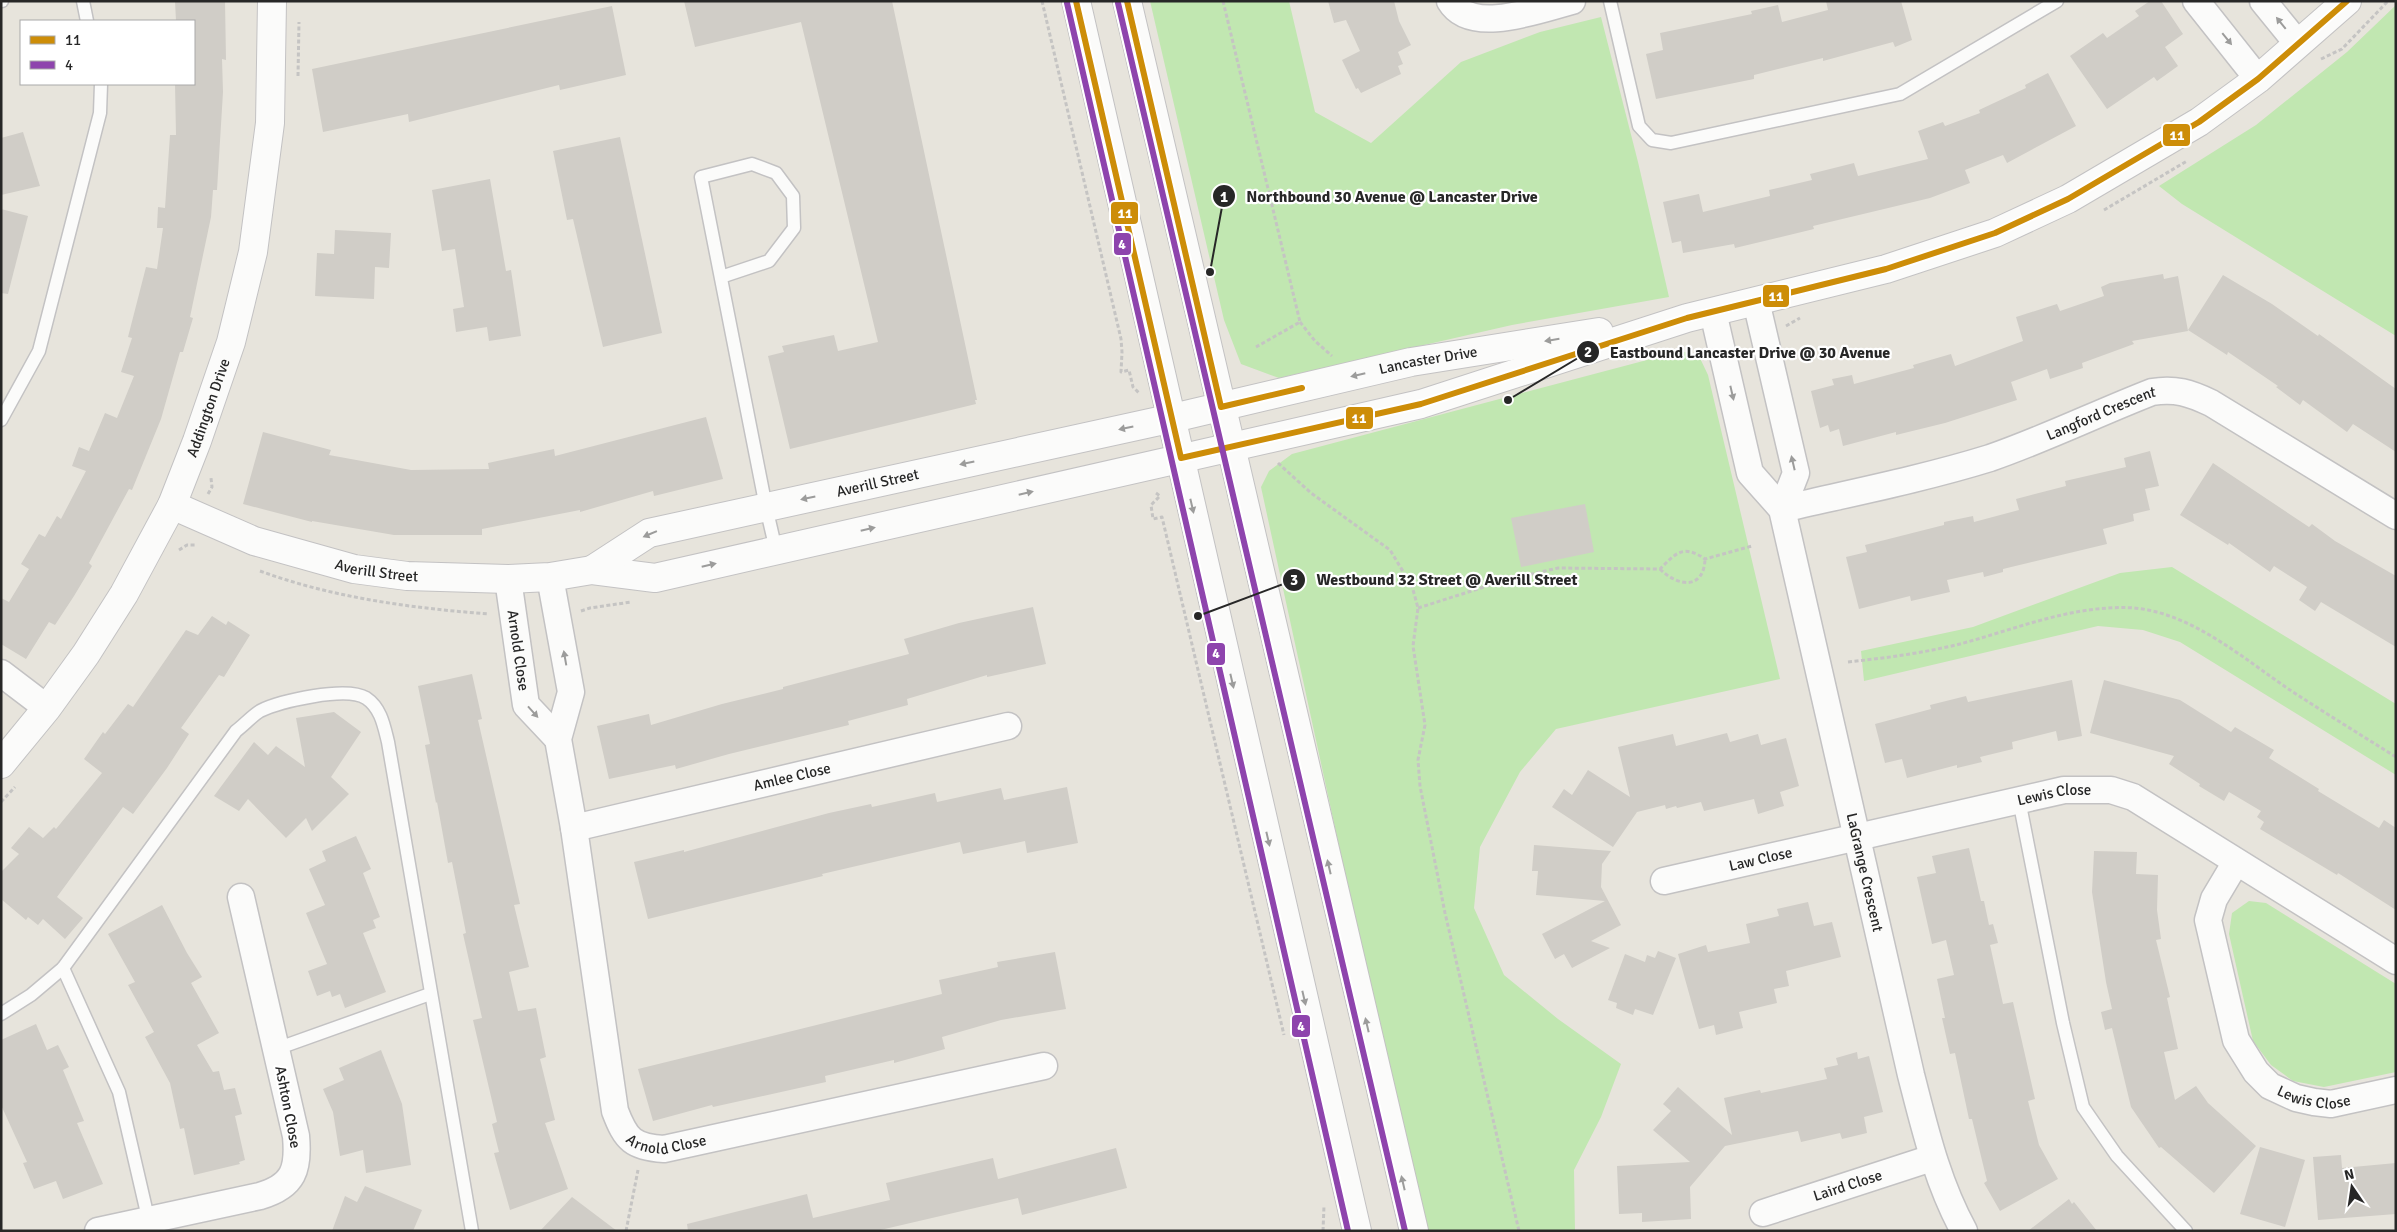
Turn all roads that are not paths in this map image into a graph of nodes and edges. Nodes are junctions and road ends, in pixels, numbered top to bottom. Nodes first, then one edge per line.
1 (82, 1) edge
2 (272, 1) edge
3 (1076, 1) edge
4 (1127, 1) edge
5 (1450, 1) edge
6 (1572, 1) edge
7 (1610, 1) edge
8 (2057, 1) edge
9 (2196, 1) edge
10 (2264, 1) edge
11 (2348, 1) edge
12 (87, 20) edge
13 (2298, 44) junction
14 (2258, 79) junction
15 (100, 85) edge
16 (721, 277) junction
17 (1756, 301) junction
18 (1700, 315) junction
19 (1221, 407) junction
20 (1173, 418) junction
21 (1, 420) edge
22 (1230, 447) junction
23 (1181, 458) junction
24 (172, 505) junction
25 (766, 507) junction
26 (1782, 509) junction
27 (2396, 516) edge
28 (776, 550) junction
29 (592, 570) junction
30 (550, 577) junction
31 (508, 579) junction
32 (1, 673) edge
33 (47, 708) junction
34 (1008, 726) dead end
35 (558, 740) junction
36 (9, 774) edge
37 (2019, 800) junction
38 (574, 828) junction
39 (1856, 837) junction
40 (2236, 862) junction
41 (1664, 882) dead end
42 (241, 897) dead end
43 (2396, 961) edge
44 (63, 968) junction
45 (430, 994) junction
46 (1, 1014) edge
47 (276, 1049) junction
48 (1044, 1066) dead end
49 (2396, 1090) edge
50 (1932, 1158) junction
51 (1337, 1202) junction
52 (1764, 1213) dead end
53 (150, 1225) edge
54 (98, 1231) edge
55 (472, 1231) edge
56 (1343, 1231) edge
57 (1357, 1231) edge
58 (1414, 1231) edge
59 (1964, 1231) edge
60 (2186, 1231) edge

1 - 12 lane
2 - 24 street, Addington Drive
3 - 20 street
4 - 19 street
5 - 6 street
7 - 8 lane
9 -> 14 street
13 -> 10 street
11 - 13 street, Lancaster Drive
13 - 14 street, Lancaster Drive
14 - 17 street, Lancaster Drive
15 - 21 lane
16 - 16 lane
16 - 25 lane
17 - 18 street, Lancaster Drive
26 -> 17 street
18 -> 19 street, Lancaster Drive
18 - 22 street, Lancaster Drive
18 -> 26 street, LaGrange Crescent
19 - 20 street, Lancaster Drive
19 - 22 street
20 - 23 street
20 -> 25 street, Averill Street
22 - 23 street, Lancaster Drive
58 -> 22 street
28 -> 23 street, Averill Street
23 -> 51 street
24 - 31 street, Averill Street
24 - 33 street, Addington Drive
25 - 28 lane
25 -> 29 street, Averill Street
26 - 27 street, Langford Crescent
26 - 39 street, LaGrange Crescent
29 -> 28 street, Averill Street
29 - 30 street, Averill Street
30 - 31 street, Averill Street
35 -> 30 street, Arnold Close
31 -> 35 street, Arnold Close
32 - 33 street
33 - 36 street, Addington Drive
34 - 38 street, Amlee Close
35 - 38 street, Arnold Close
37 - 39 street, Lewis Close
37 - 40 street, Lewis Close
37 - 60 lane
38 - 48 street, Arnold Close
39 - 41 street, Law Close
39 - 50 street, LaGrange Crescent
40 - 43 street, Lewis Close
40 - 49 street, Lewis Close
42 - 47 street, Ashton Close
44 - 45 lane
44 - 46 lane
44 - 53 lane
45 - 47 lane
45 - 55 lane
47 - 53 street, Ashton Close
50 - 52 street, Laird Close
50 - 59 street, LaGrange Crescent
51 - 56 street
51 - 57 street
53 - 54 street, Ashton Close

